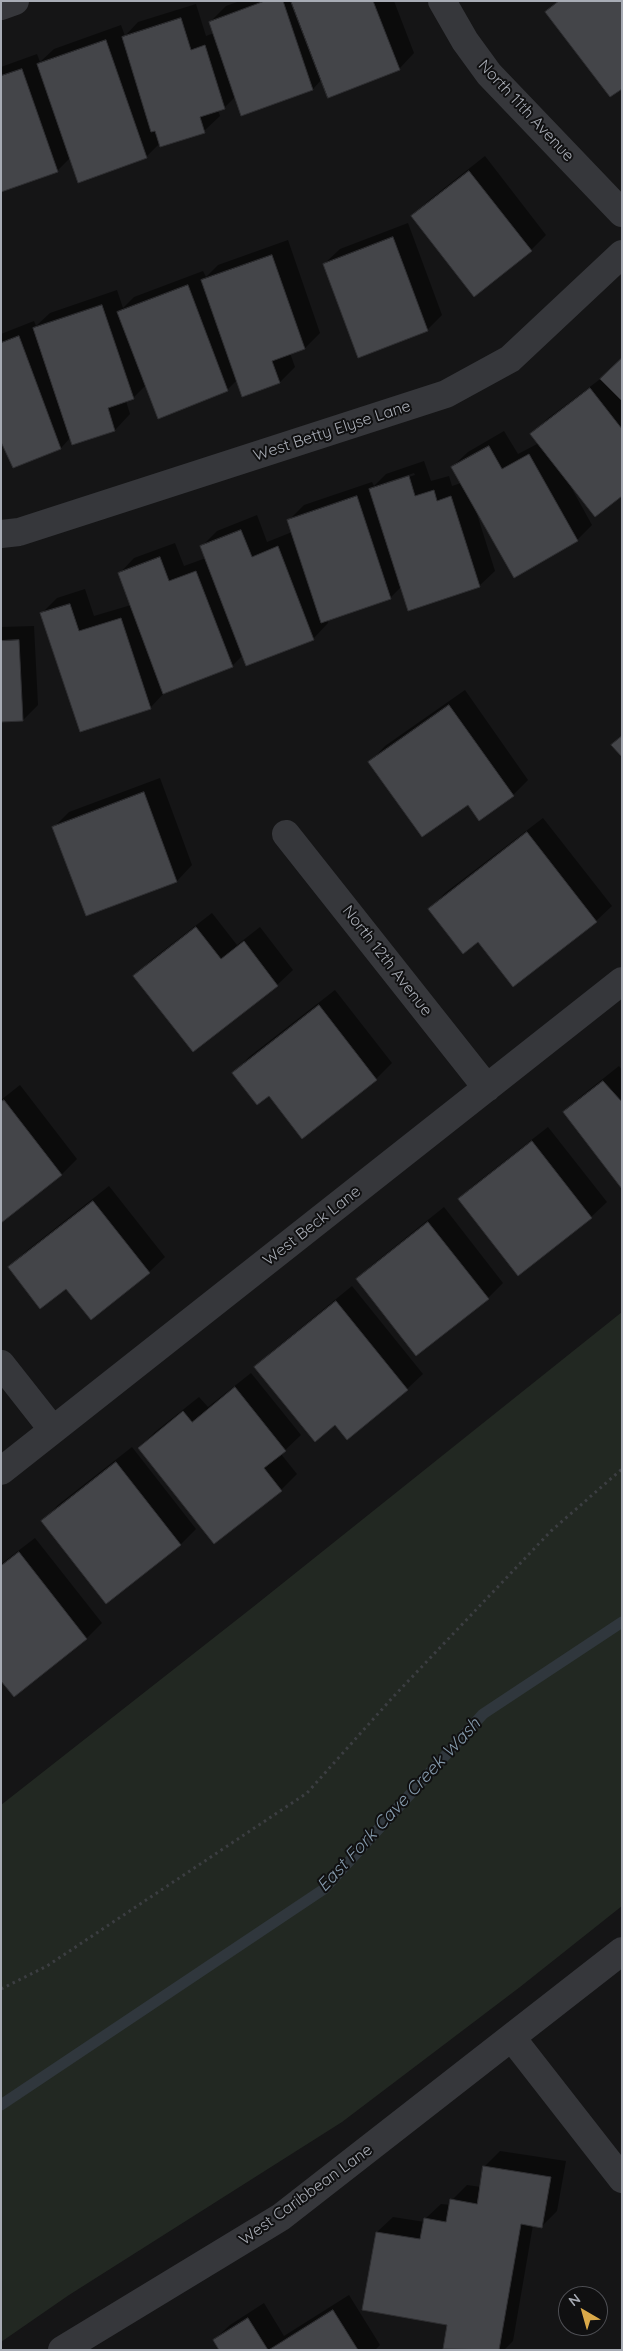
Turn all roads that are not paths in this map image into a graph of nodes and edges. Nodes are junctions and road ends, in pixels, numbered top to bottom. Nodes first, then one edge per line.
1 (15, 1) edge
2 (442, 1) edge
3 (1, 6) edge
4 (622, 213) edge
5 (622, 254) edge
6 (1, 534) edge
7 (286, 834) dead end
8 (622, 981) edge
9 (487, 1088) junction
10 (1, 1364) edge
11 (53, 1430) junction
12 (1, 1471) edge
13 (622, 1951) edge
14 (512, 2038) junction
15 (622, 2179) edge
16 (62, 2350) edge

1 - 3 street
2 - 4 street, North 11th Avenue
5 - 6 street, West Betty Elyse Lane
7 - 9 street, North 12th Avenue
8 - 9 street, West Beck Lane
9 - 11 street, West Beck Lane
10 - 11 street
11 - 12 street, West Beck Lane
13 - 14 street, West Caribbean Lane
14 - 15 street
14 - 16 street, West Caribbean Lane

